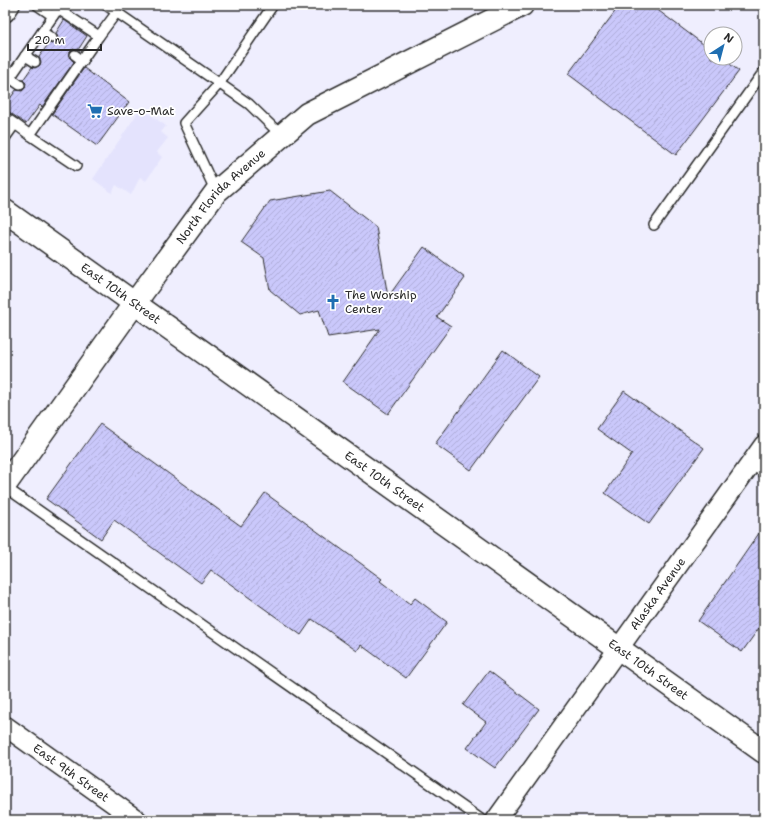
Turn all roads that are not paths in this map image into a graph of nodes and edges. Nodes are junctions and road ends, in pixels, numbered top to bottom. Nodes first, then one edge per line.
1 (10, 5) edge
2 (38, 5) edge
3 (106, 5) edge
4 (273, 5) edge
5 (522, 5) edge
6 (57, 10) edge
7 (5, 12) edge
8 (117, 12) junction
9 (42, 32) junction
10 (100, 36) junction
11 (52, 38) dead end
12 (75, 55) dead end
13 (25, 56) junction
14 (83, 61) junction
15 (35, 62) dead end
16 (764, 71) edge
17 (58, 78) dead end
18 (7, 82) edge
19 (66, 84) junction
20 (219, 84) junction
21 (20, 85) dead end
22 (5, 117) edge
23 (15, 124) junction
24 (30, 135) junction
25 (282, 136) junction
26 (5, 138) edge
27 (76, 166) dead end
28 (216, 192) junction
29 (5, 211) edge
30 (654, 225) dead end
31 (134, 304) junction
32 (764, 445) edge
33 (758, 468) edge
34 (5, 486) edge
35 (619, 649) junction
36 (5, 726) edge
37 (764, 752) edge
38 (137, 820) edge
39 (482, 820) edge
40 (496, 820) edge

1 - 7 street
2 - 6 lane
3 - 8 lane
4 - 20 lane
5 - 25 main road, North Florida Avenue
6 - 9 lane
6 - 10 lane
8 - 10 lane
8 - 20 lane
9 - 11 lane
9 - 13 lane
10 - 14 lane
12 - 14 lane
13 - 15 lane
13 - 18 lane
14 - 19 lane
16 - 30 lane
17 - 19 lane
18 - 21 lane
19 - 24 lane
20 - 25 lane
20 - 28 lane
22 - 23 lane
23 - 24 lane
23 - 26 lane
24 - 27 lane
25 - 28 main road, North Florida Avenue
28 - 31 main road, North Florida Avenue
29 - 31 main road, East 10th Street
31 - 34 main road, North Florida Avenue
31 - 35 main road, East 10th Street
32 - 33 street, Alaska Avenue
33 - 35 street, Alaska Avenue
34 - 39 lane
35 - 37 main road, East 10th Street
35 - 40 street, Alaska Avenue
36 - 38 street, East 9th Street

